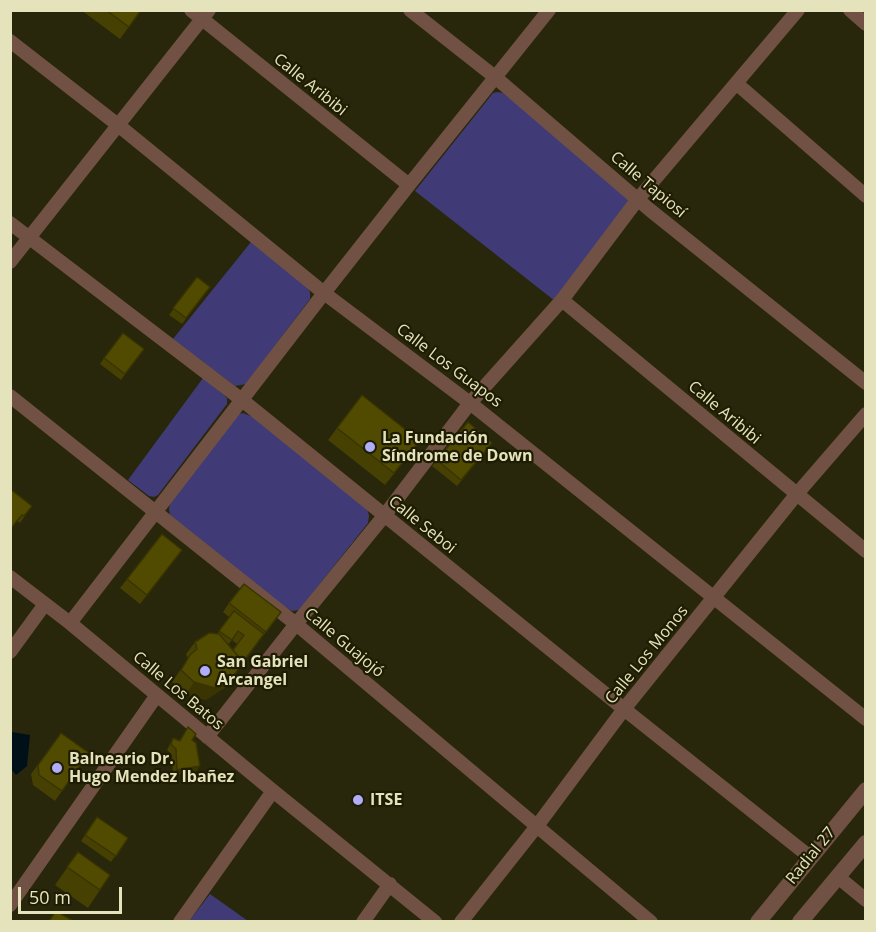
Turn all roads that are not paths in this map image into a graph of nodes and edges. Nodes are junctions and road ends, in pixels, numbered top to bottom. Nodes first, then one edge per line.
1 (410, 10) edge
2 (549, 10) edge
3 (798, 10) edge
4 (850, 10) edge
5 (200, 13) edge
6 (866, 24) edge
7 (10, 41) edge
8 (495, 77) junction
9 (736, 83) junction
10 (118, 125) junction
11 (409, 185) junction
12 (866, 196) edge
13 (638, 199) junction
14 (10, 223) edge
15 (29, 237) junction
16 (10, 262) edge
17 (324, 293) junction
18 (562, 300) junction
19 (866, 383) edge
20 (10, 396) edge
21 (242, 400) junction
22 (470, 403) junction
23 (866, 414) edge
24 (796, 495) junction
25 (154, 512) junction
26 (384, 516) junction
27 (866, 551) edge
28 (10, 577) edge
29 (714, 598) junction
30 (45, 604) junction
31 (70, 623) junction
32 (296, 624) junction
33 (10, 652) edge
34 (157, 695) junction
35 (624, 709) junction
36 (866, 720) edge
37 (207, 737) junction
38 (866, 790) edge
39 (273, 791) junction
40 (537, 826) junction
41 (866, 843) edge
42 (810, 857) junction
43 (838, 877) junction
44 (10, 878) edge
45 (390, 884) junction
46 (23, 887) junction
47 (866, 900) edge
48 (10, 905) edge
49 (180, 921) edge
50 (363, 921) edge
51 (435, 921) edge
52 (461, 921) edge
53 (651, 921) edge
54 (758, 921) edge
55 (800, 921) edge

1 - 8 street, Calle Tapiosí
2 - 8 street
3 - 9 street
4 - 6 street
5 - 10 street
5 - 11 street, Calle Aribibi
7 - 10 street, Calle Los Guapos
8 - 11 street
8 - 13 street, Calle Tapiosí
9 - 12 street
9 - 13 street
10 - 15 street
10 - 17 street, Calle Los Guapos
11 - 17 street
13 - 18 street
13 - 19 street, Calle Tapiosí
14 - 15 street, Calle Seboi
15 - 16 street
15 - 21 street, Calle Seboi
17 - 21 street
17 - 22 street, Calle Los Guapos
18 - 22 street
18 - 24 street, Calle Aribibi
20 - 25 street, Calle Guajojó
21 - 25 street
21 - 26 street, Calle Seboi
22 - 26 street
22 - 29 street, Calle Los Guapos
23 - 24 street, Calle Los Monos
24 - 27 street, Calle Aribibi
24 - 29 street, Calle Los Monos
25 - 31 street
25 - 32 street, Calle Guajojó
26 - 32 street
26 - 35 street, Calle Seboi
28 - 30 street, Calle Los Batos
29 - 35 street, Calle Los Monos
29 - 36 street, Calle Los Guapos
30 - 31 street, Calle Los Batos
30 - 33 street
31 - 34 street, Calle Los Batos
32 - 37 street
32 - 40 street, Calle Guajojó
34 - 37 street, Calle Los Batos
34 - 46 street
35 - 40 street, Calle Los Monos
35 - 42 street, Calle Seboi
37 - 39 street, Calle Los Batos
38 - 42 street, Radial 27
39 - 45 street, Calle Los Batos
39 - 49 street
40 - 52 street, Calle Los Monos
40 - 53 street, Calle Guajojó
41 - 43 street, Radial 27
42 - 54 street, Radial 27
43 - 47 street
43 - 55 street, Radial 27
44 - 46 street
45 - 50 street
45 - 51 street, Calle Los Batos
46 - 48 street

